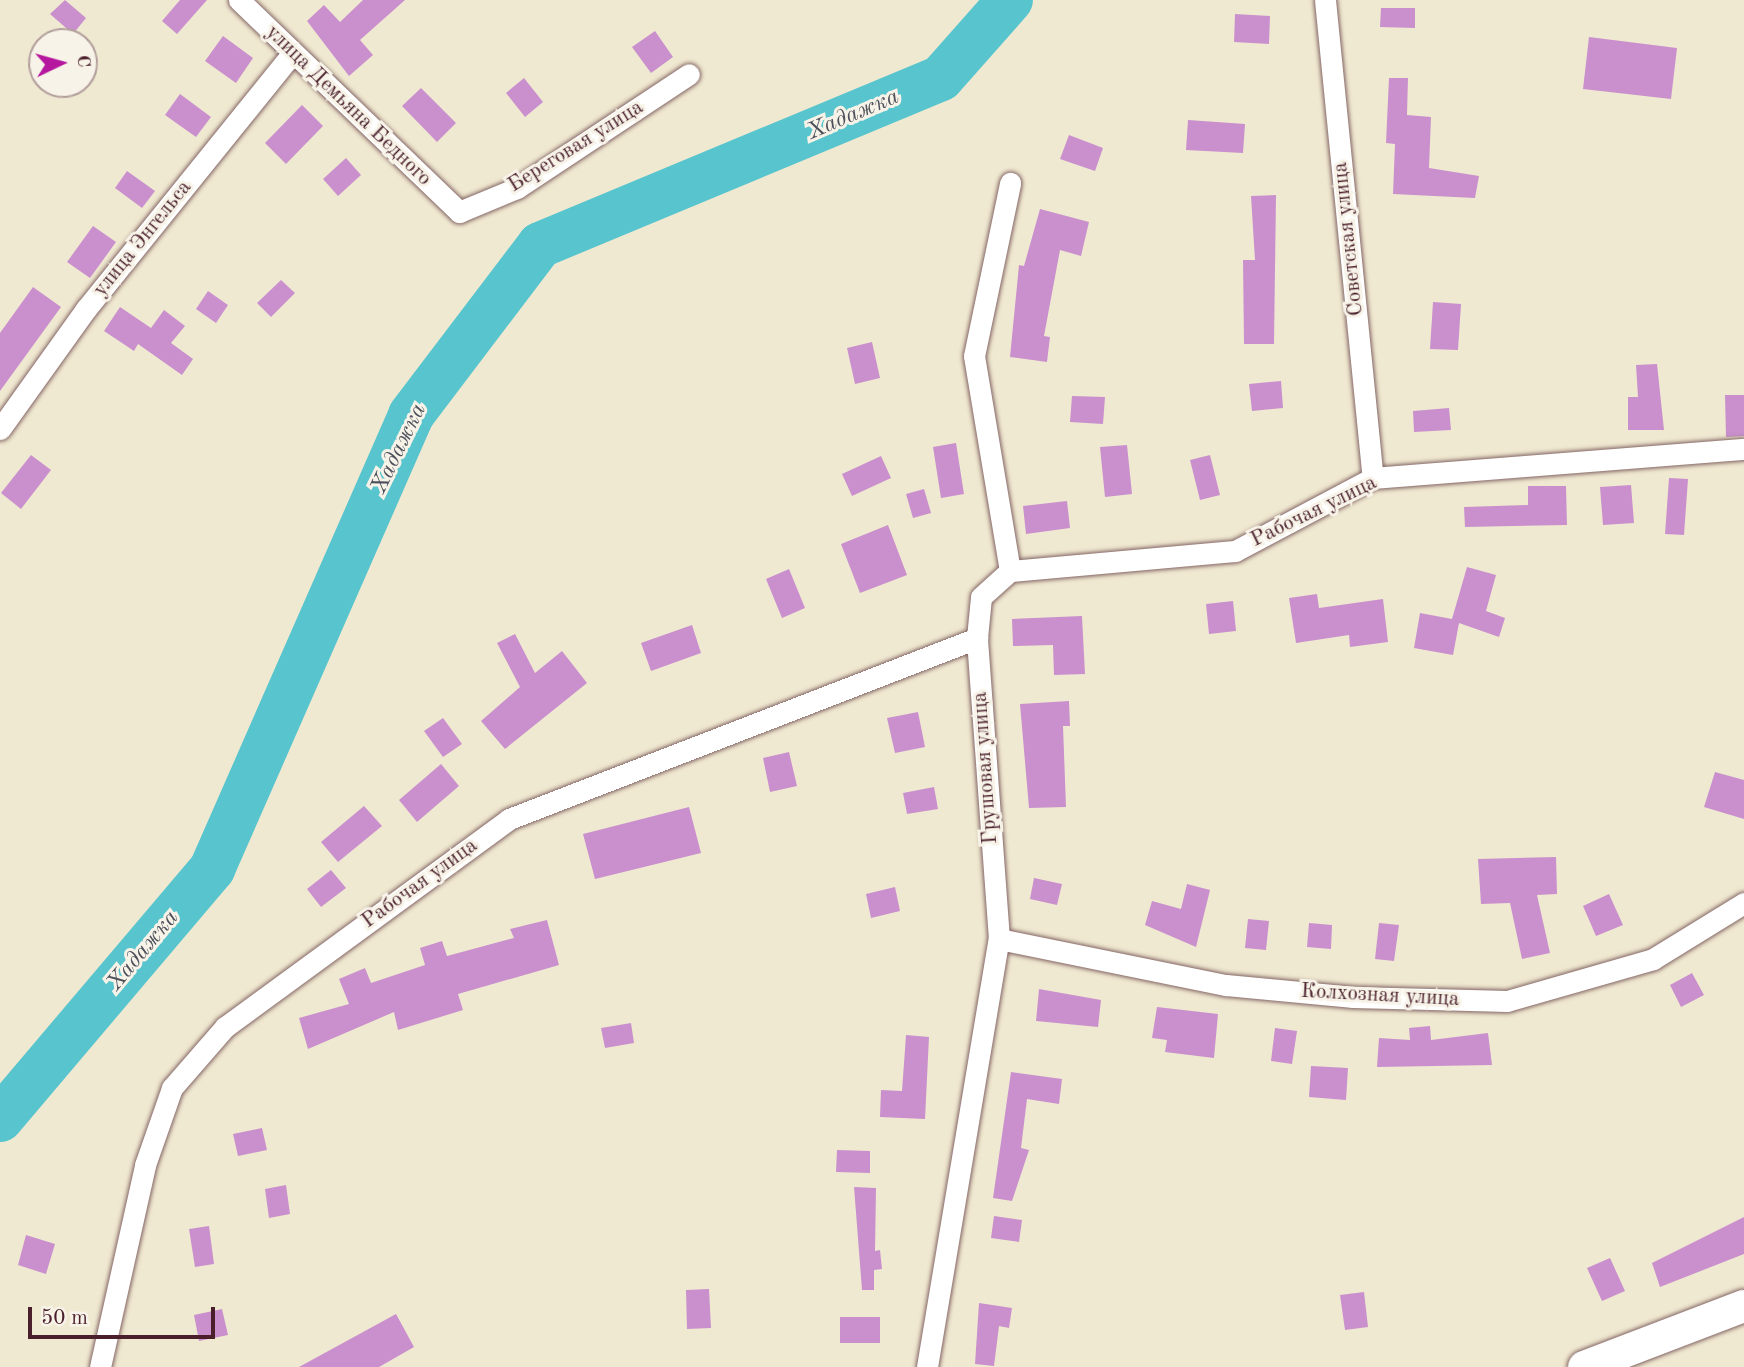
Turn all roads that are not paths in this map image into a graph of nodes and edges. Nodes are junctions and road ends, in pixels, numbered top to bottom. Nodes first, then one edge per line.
1 (239, 0) edge
2 (1325, 0) edge
3 (292, 54) junction
4 (689, 74) dead end
5 (1010, 183) dead end
6 (459, 212) joint
7 (0, 429) edge
8 (1744, 449) edge
9 (1373, 478) junction
10 (1010, 571) junction
11 (976, 638) junction
12 (1744, 903) edge
13 (999, 939) junction
14 (1744, 1306) edge
15 (100, 1367) edge
16 (927, 1367) edge
17 (1584, 1367) edge

1 - 3 street, улица Демьяна Бедного
2 - 9 street, Советская улица
3 - 6 street, улица Демьяна Бедного
3 - 7 street, улица Энгельса
4 - 6 street, Береговая улица
5 - 10 street
8 - 9 street, Рабочая улица
9 - 10 street, Рабочая улица
10 - 11 street, Грушовая улица
11 - 13 street, Грушовая улица
11 - 15 street, Рабочая улица
12 - 13 street, Колхозная улица
13 - 16 street, Грушовая улица
14 - 17 main road

